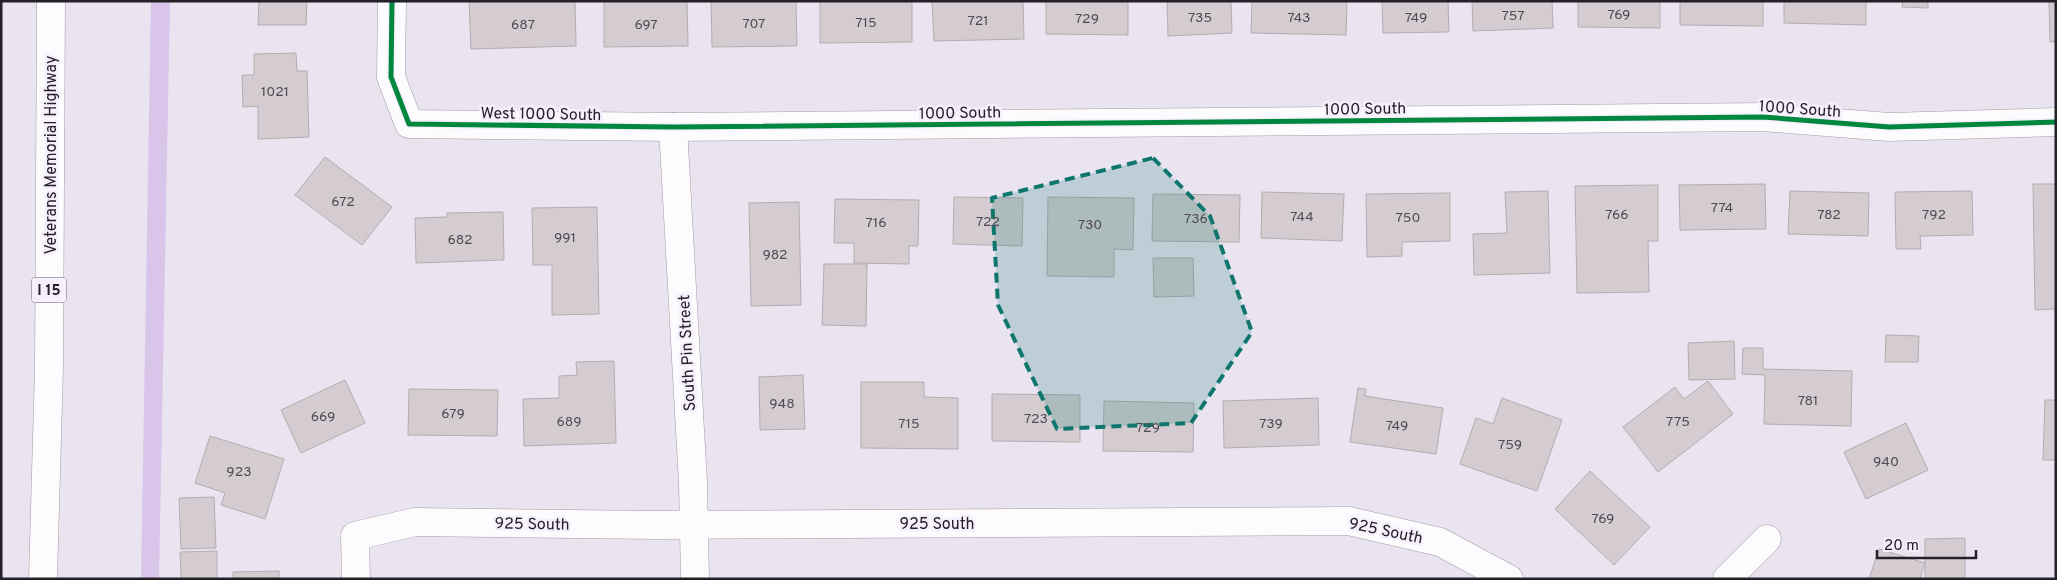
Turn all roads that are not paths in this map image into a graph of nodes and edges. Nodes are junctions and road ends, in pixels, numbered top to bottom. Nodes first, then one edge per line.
1 (52, 1) edge
2 (392, 1) edge
3 (2056, 122) edge
4 (673, 127) junction
5 (49, 367) junction
6 (695, 524) junction
7 (1767, 539) dead end
8 (43, 579) edge
9 (59, 579) edge
10 (356, 579) edge
11 (695, 579) edge
12 (1509, 579) edge
13 (1727, 579) edge

1 - 5 main road, Veterans Memorial Highway / I 15
2 - 4 main road, West 1000 South
3 - 4 main road, 1000 South
4 - 6 main road, South Pin Street
5 - 8 main road, Veterans Memorial Highway / I 15
5 - 9 main road
6 - 10 main road, 925 South
6 - 11 main road, South Pin Street
6 - 12 main road, 925 South
7 - 13 main road

